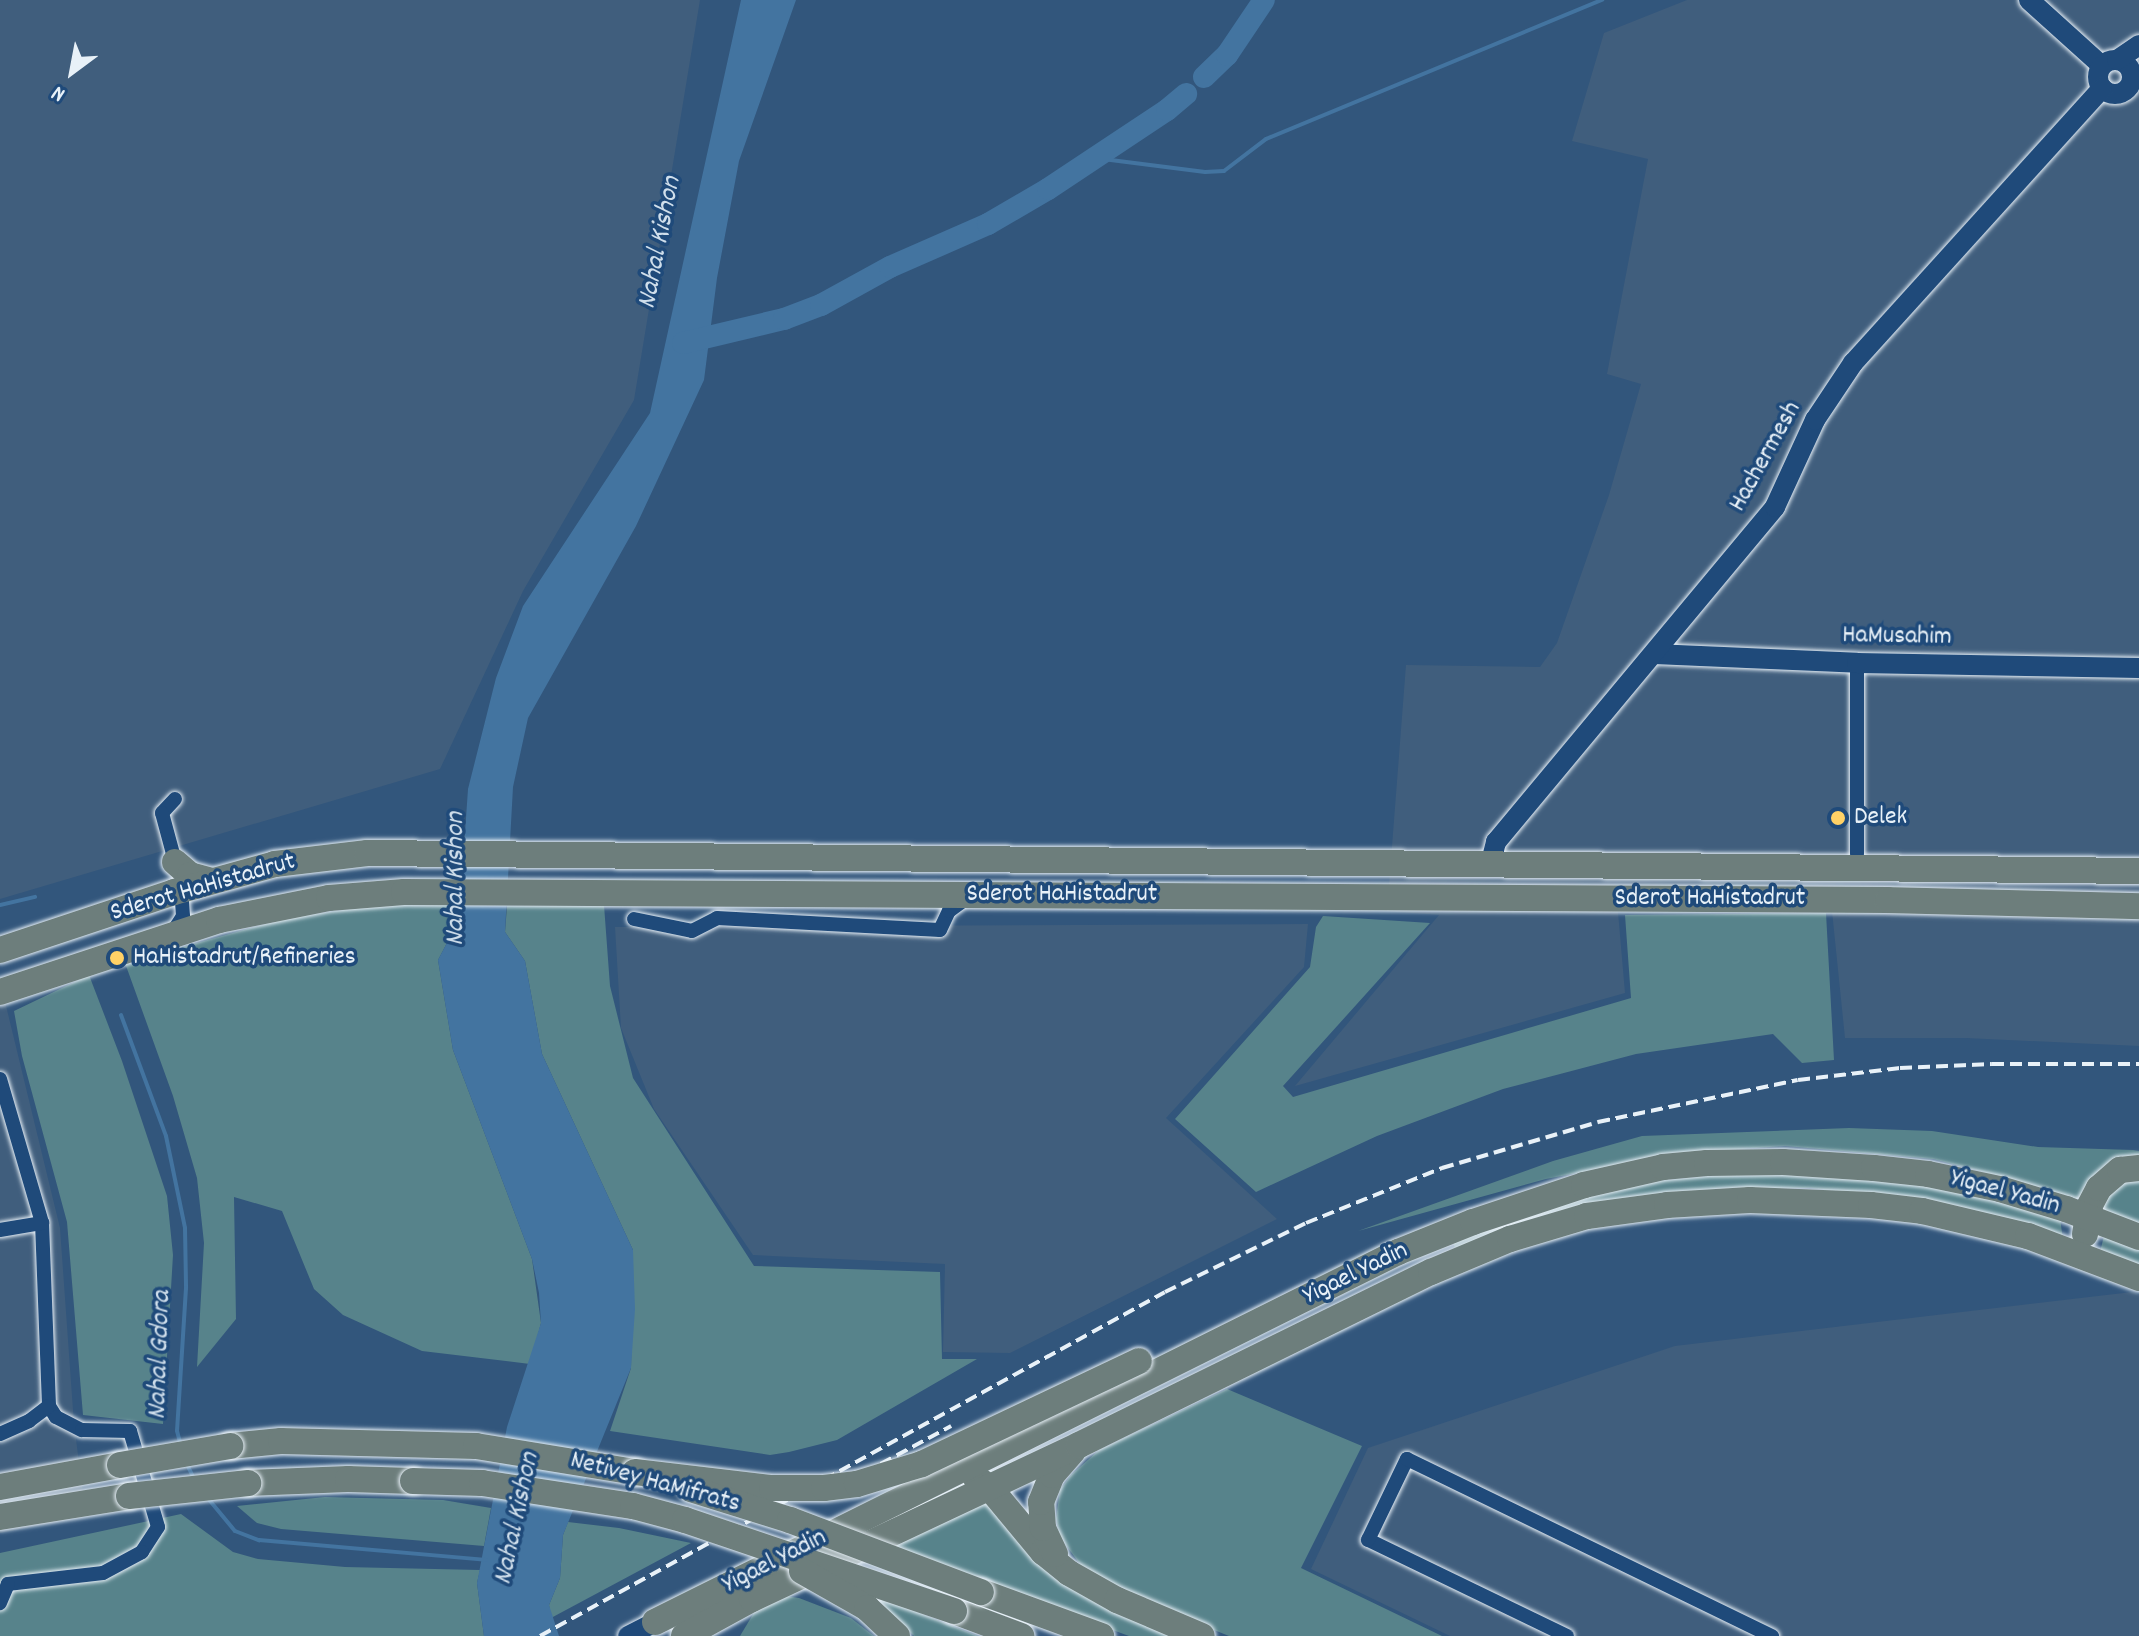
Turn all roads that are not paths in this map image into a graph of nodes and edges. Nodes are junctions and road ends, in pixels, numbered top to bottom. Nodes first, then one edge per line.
1 (2029, 0) edge
2 (2139, 45) edge
3 (2110, 63) junction
4 (2135, 85) edge
5 (2102, 88) junction
6 (1654, 654) junction
7 (1857, 663) junction
8 (2139, 668) edge
9 (175, 799) dead end
10 (1857, 854) dead end
11 (175, 862) junction
12 (1491, 862) junction
13 (2139, 871) edge
14 (212, 881) junction
15 (182, 889) junction
16 (918, 894) junction
17 (972, 895) junction
18 (2139, 906) edge
19 (634, 919) dead end
20 (219, 920) junction
21 (940, 930) junction
22 (169, 936) junction
23 (0, 950) edge
24 (2, 993) edge
25 (0, 1079) edge
26 (2139, 1168) edge
27 (2087, 1216) junction
28 (42, 1223) junction
29 (0, 1230) edge
30 (2139, 1237) edge
31 (1398, 1252) junction
32 (2091, 1258) junction
33 (2139, 1278) edge
34 (49, 1406) junction
35 (0, 1434) edge
36 (1079, 1445) junction
37 (960, 1468) junction
38 (635, 1472) junction
39 (0, 1487) edge
40 (989, 1487) junction
41 (0, 1518) edge
42 (746, 1540) junction
43 (1069, 1573) junction
44 (752, 1599) junction
45 (0, 1603) edge
46 (661, 1631) edge
47 (628, 1636) edge
48 (684, 1636) edge
49 (728, 1636) edge
50 (897, 1636) edge
51 (1021, 1636) edge
52 (1101, 1636) edge
53 (1202, 1636) edge
54 (1567, 1636) edge
55 (1772, 1636) edge

1 - 3 street
2 - 3 street
3 - 4 street
3 - 5 street
4 - 5 street
5 - 6 street, Hachermesh
6 - 7 street, HaMusahim
6 - 12 street, Hachermesh
7 - 8 street, HaMusahim
7 - 10 street
9 - 11 street
11 - 14 highway
11 - 15 street
12 - 13 highway, Sderot HaHistadrut
12 - 14 highway, Sderot HaHistadrut
14 - 15 highway, Sderot HaHistadrut
15 - 20 street
15 - 22 street
15 - 23 highway, Sderot HaHistadrut
16 - 17 highway, Sderot HaHistadrut
16 - 20 highway, Sderot HaHistadrut
16 - 21 street
17 - 18 highway, Sderot HaHistadrut
17 - 21 street
19 - 21 street
20 - 22 highway, Sderot HaHistadrut
22 - 24 highway, Sderot HaHistadrut
25 - 28 street
26 - 27 highway
27 - 30 highway, Yigael Yadin
27 - 31 highway, Yigael Yadin
27 - 32 highway
28 - 29 street
28 - 34 street
31 - 37 highway, Yigael Yadin
31 - 38 highway, bridge
32 - 33 highway, Yigael Yadin
32 - 36 highway, Yigael Yadin
34 - 35 street
34 - 45 street
36 - 40 highway, Yigael Yadin
36 - 43 highway
37 - 40 highway
37 - 46 highway, Yigael Yadin
38 - 39 highway, Netivey HaMifrats, bridge
38 - 52 highway, Netivey HaMifrats, bridge
40 - 43 highway
40 - 44 highway, Yigael Yadin
41 - 42 highway, Netivey HaMifrats, bridge
42 - 50 highway, bridge
42 - 51 highway, Netivey HaMifrats, bridge
43 - 53 highway
44 - 48 highway, Yigael Yadin
44 - 49 highway
46 - 47 street, Yigael Yadin
54 - 55 street

